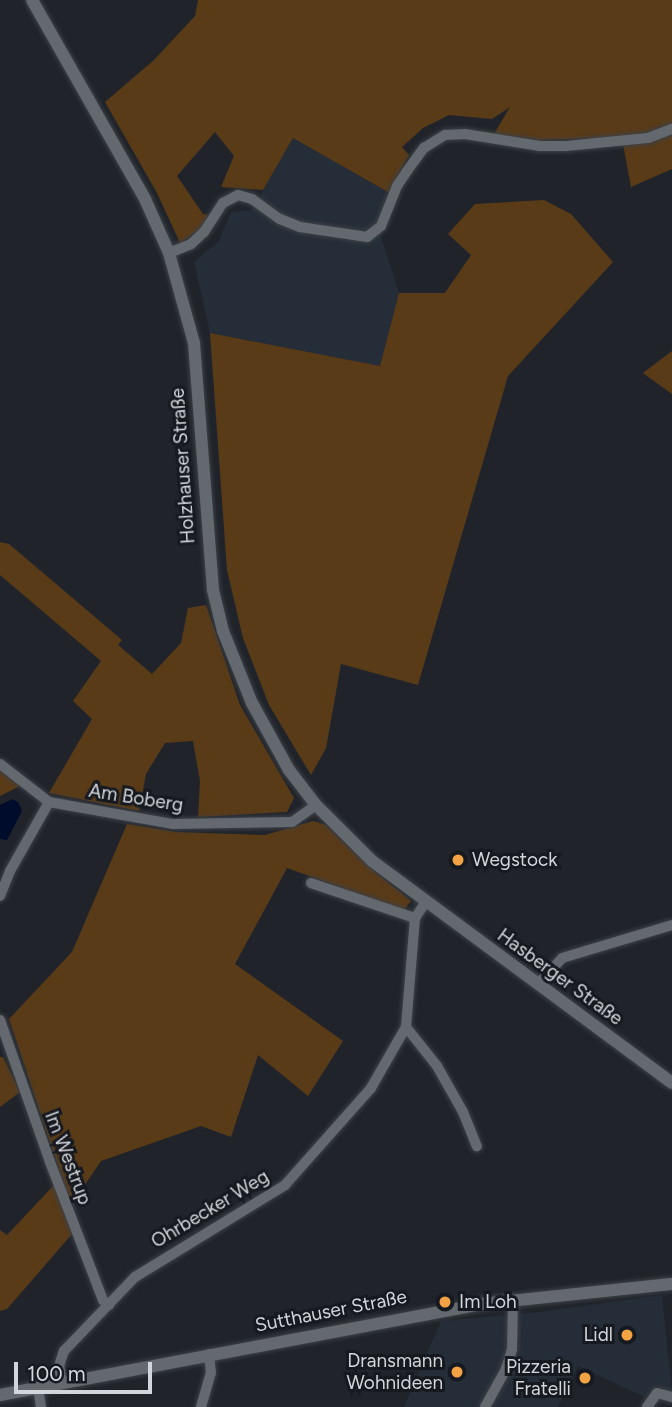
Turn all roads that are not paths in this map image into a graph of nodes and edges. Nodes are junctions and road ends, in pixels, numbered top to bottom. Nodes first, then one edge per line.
1 (32, 0) edge
2 (672, 129) edge
3 (169, 253) junction
4 (0, 764) edge
5 (50, 802) junction
6 (316, 805) junction
7 (311, 883) dead end
8 (0, 895) edge
9 (421, 900) junction
10 (415, 918) junction
11 (672, 925) edge
12 (538, 983) junction
13 (0, 1020) edge
14 (406, 1027) junction
15 (672, 1083) edge
16 (477, 1146) dead end
17 (672, 1284) edge
18 (513, 1300) junction
19 (109, 1305) junction
20 (209, 1354) junction
21 (62, 1384) junction
22 (38, 1388) junction
23 (0, 1395) edge
24 (672, 1396) edge
25 (41, 1407) edge
26 (201, 1407) edge
27 (485, 1407) edge
28 (647, 1407) edge

1 - 3 street, Holzhauser Straße
2 - 3 street
3 - 6 street, Holzhauser Straße
4 - 5 street, Am Boberg
5 - 6 street, Am Boberg
5 - 8 street
6 - 9 street, Holzhauser Straße
7 - 10 street
9 - 10 street, Ohrbecker Weg
9 - 12 street, Hasberger Straße
10 - 14 street, Ohrbecker Weg
11 - 12 street
12 - 15 street, Hasberger Straße
13 - 19 street, Im Westrup
14 - 16 street
14 - 19 street, Ohrbecker Weg
17 - 18 street, Sutthauser Straße
18 - 20 street, Sutthauser Straße
18 - 27 street
19 - 21 street, Ohrbecker Weg
20 - 21 street, Sutthauser Straße
20 - 26 street
21 - 22 street, Sutthauser Straße
22 - 23 street, Sutthauser Straße
22 - 25 street
24 - 28 street

